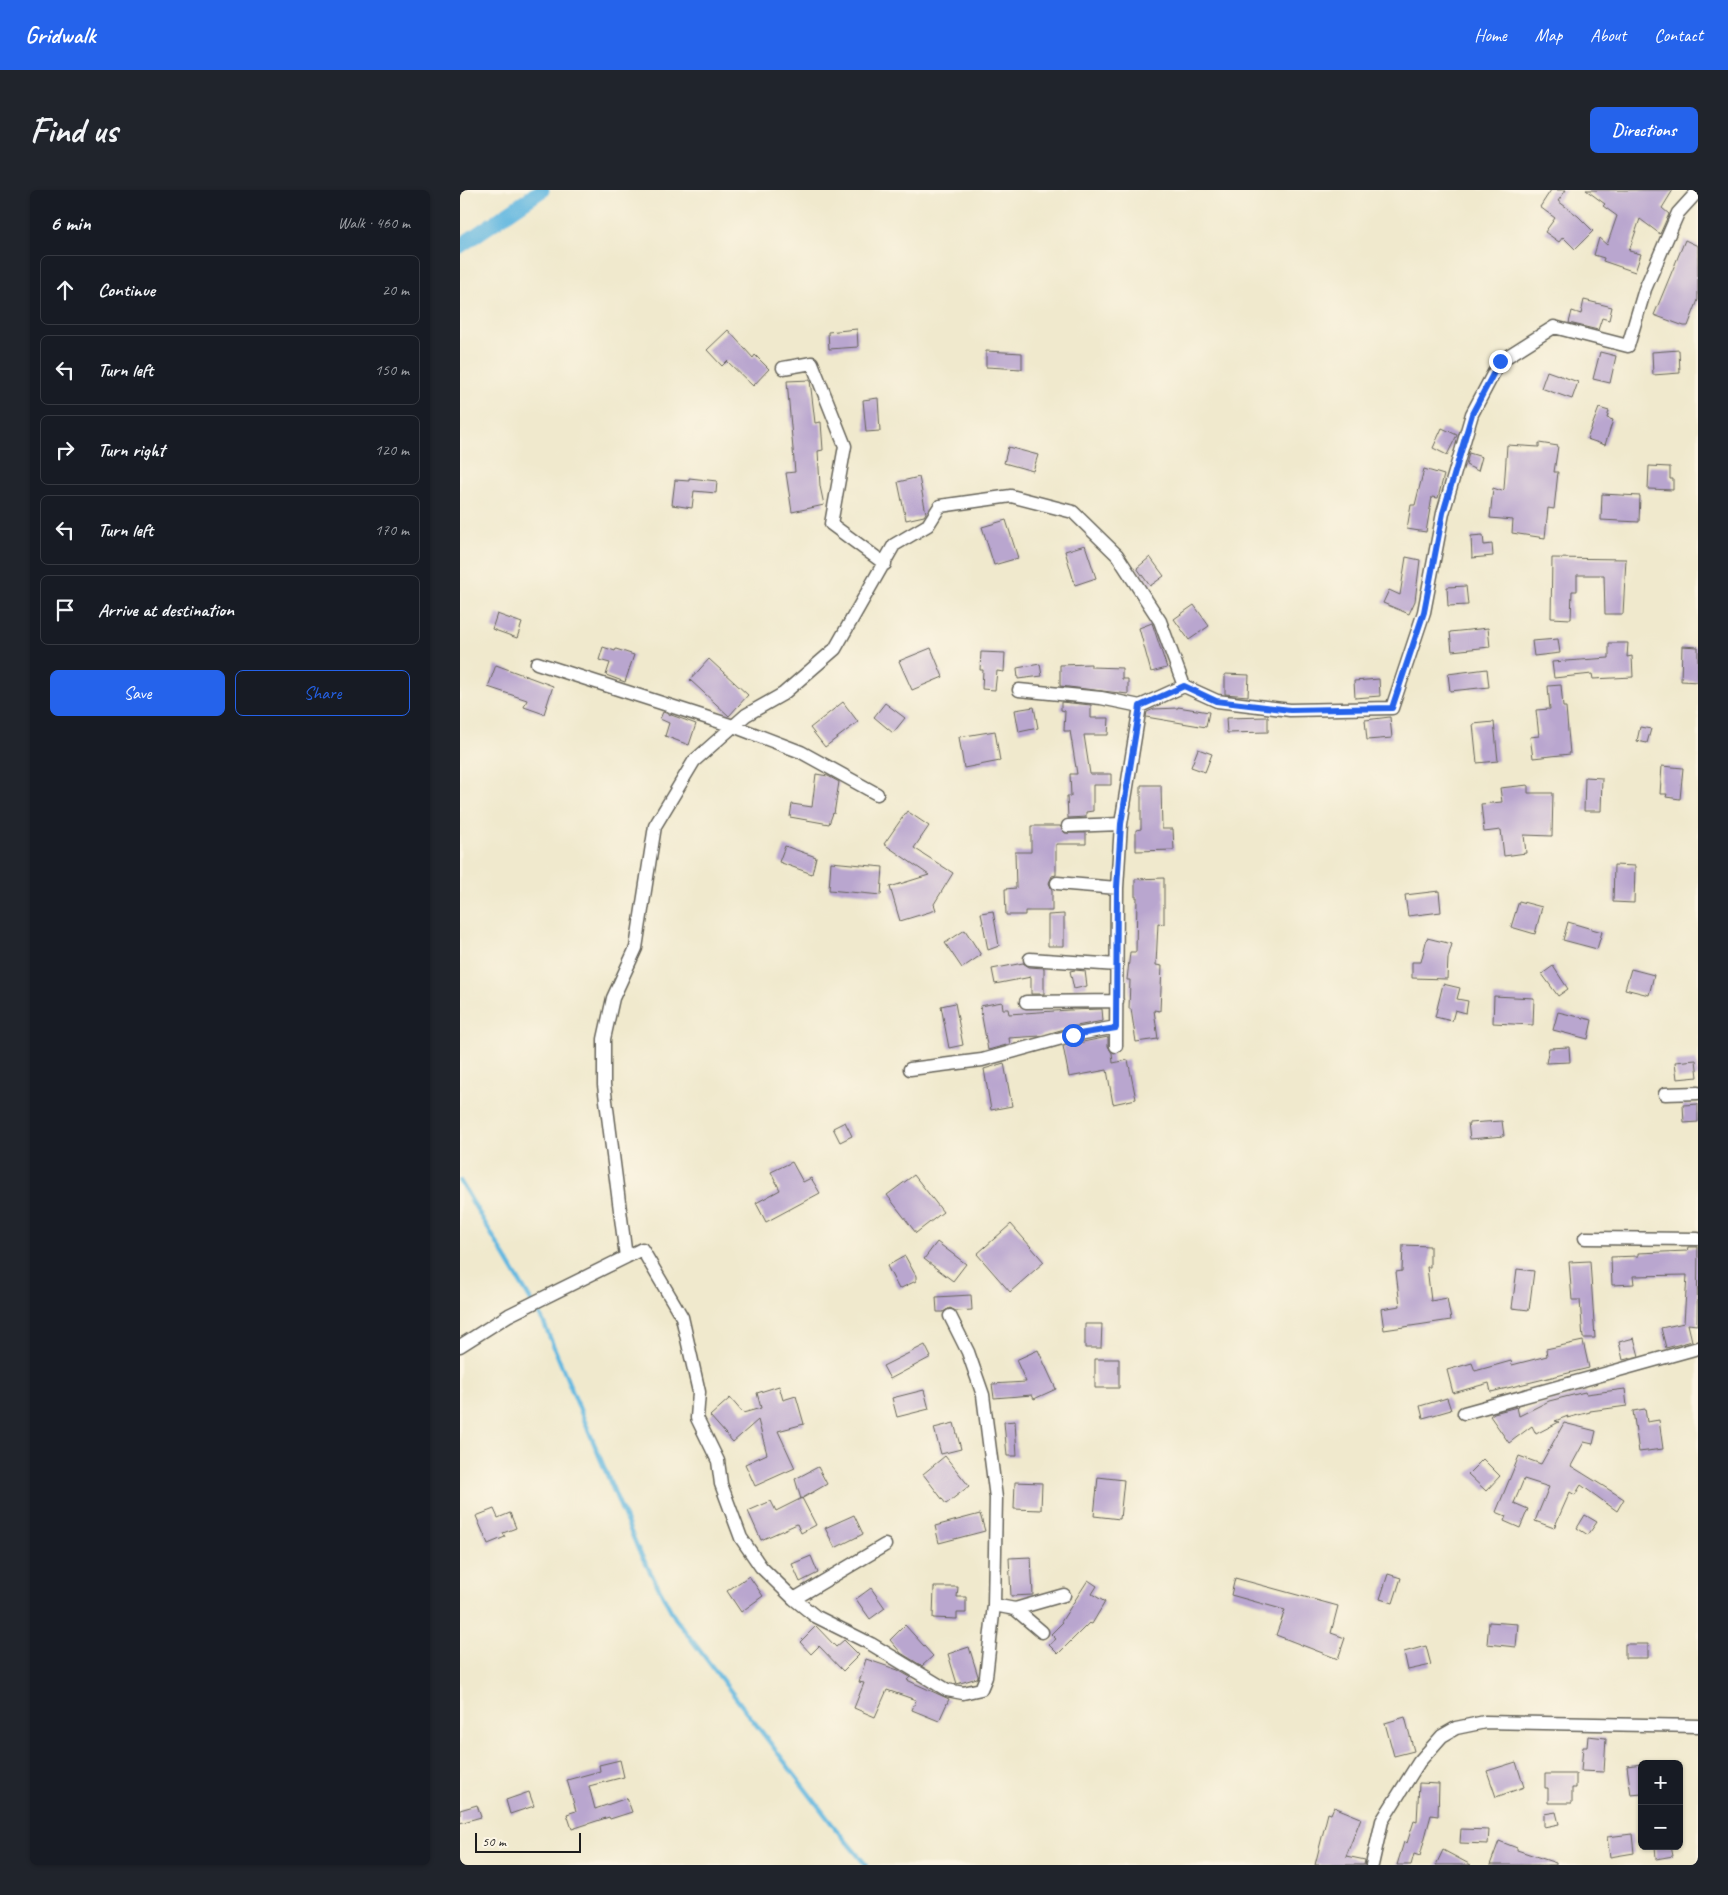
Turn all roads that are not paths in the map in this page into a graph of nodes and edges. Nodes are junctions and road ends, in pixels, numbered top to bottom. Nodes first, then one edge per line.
1 (1698, 190) edge
2 (783, 368) dead end
3 (885, 564) junction
4 (537, 663) dead end
5 (1184, 686) junction
6 (1019, 690) dead end
7 (1140, 706) junction
8 (733, 726) junction
9 (878, 794) dead end
10 (1121, 824) junction
11 (1068, 826) dead end
12 (1057, 883) dead end
13 (1117, 888) junction
14 (1030, 959) dead end
15 (1117, 965) junction
16 (1116, 1001) junction
17 (1026, 1002) dead end
18 (1116, 1028) junction
19 (1116, 1046) dead end
20 (910, 1069) dead end
21 (1698, 1093) edge
22 (1665, 1094) dead end
23 (1585, 1238) dead end
24 (1698, 1239) edge
25 (626, 1257) junction
26 (950, 1316) dead end
27 (460, 1346) edge
28 (1698, 1348) edge
29 (1464, 1413) dead end
30 (885, 1545) dead end
31 (1064, 1595) dead end
32 (794, 1599) junction
33 (994, 1605) junction
34 (1015, 1609) junction
35 (1042, 1632) dead end
36 (1698, 1726) edge
37 (1372, 1865) edge

1 - 5 street
2 - 3 street
3 - 5 street
3 - 8 street
4 - 8 street
5 - 7 street
6 - 7 street
7 - 10 street
8 - 9 street
8 - 25 street
10 - 11 street
10 - 13 street
12 - 13 street
13 - 15 street
14 - 15 street
15 - 16 street
16 - 17 street
16 - 18 street
18 - 19 street
18 - 20 street
21 - 22 street
23 - 24 street
25 - 27 street
25 - 32 street
26 - 33 street
28 - 29 street
30 - 32 street
31 - 34 street
32 - 33 street
33 - 34 street
34 - 35 street
36 - 37 street

